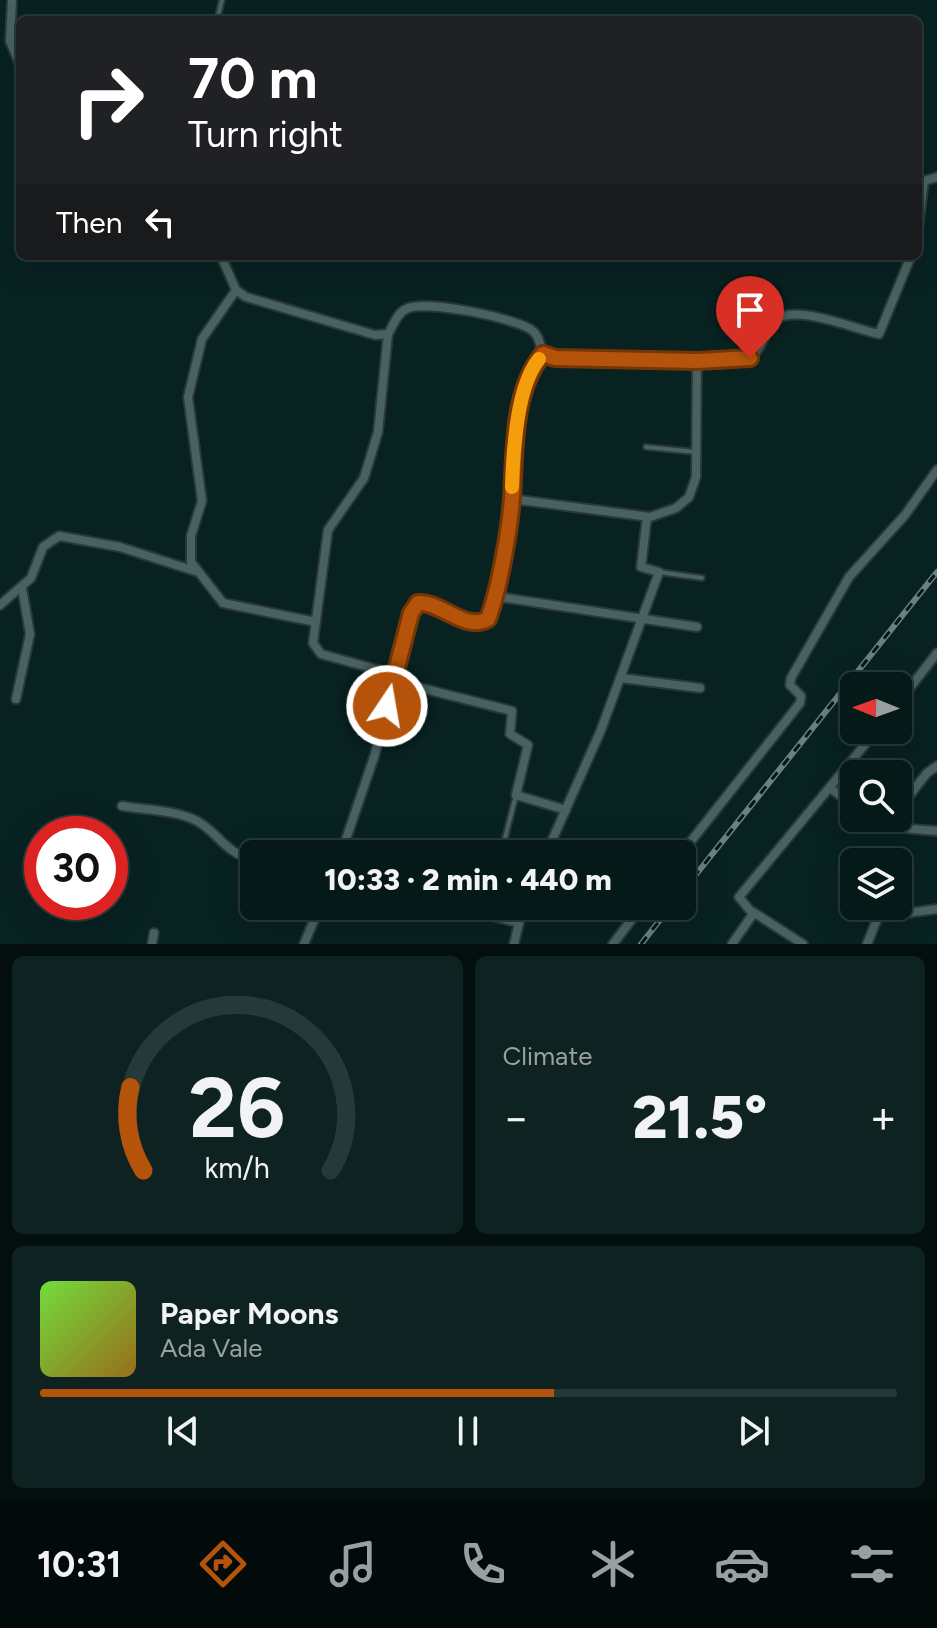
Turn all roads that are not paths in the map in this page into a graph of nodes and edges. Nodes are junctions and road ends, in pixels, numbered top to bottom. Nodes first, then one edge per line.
1 (12, 0) edge
2 (16, 55) edge
3 (937, 177) edge
4 (922, 197) edge
5 (223, 260) edge
6 (909, 260) edge
7 (236, 290) junction
8 (388, 334) junction
9 (543, 354) junction
10 (697, 361) junction
11 (646, 447) dead end
12 (696, 452) junction
13 (937, 470) edge
14 (512, 499) junction
15 (647, 517) junction
16 (195, 571) junction
17 (659, 572) junction
18 (702, 578) dead end
19 (22, 588) junction
20 (493, 596) junction
21 (0, 605) edge
22 (642, 621) junction
23 (316, 622) junction
24 (697, 627) dead end
25 (937, 653) edge
26 (621, 678) junction
27 (392, 679) junction
28 (912, 685) edge
29 (700, 688) dead end
30 (16, 699) dead end
31 (866, 744) edge
32 (937, 766) edge
33 (830, 788) junction
34 (912, 792) edge
35 (516, 795) junction
36 (840, 796) edge
37 (122, 806) dead end
38 (566, 810) junction
39 (912, 826) edge
40 (937, 831) edge
41 (346, 840) edge
42 (505, 840) edge
43 (552, 840) edge
44 (692, 840) edge
45 (240, 855) edge
46 (937, 909) edge
47 (753, 912) junction
48 (314, 920) edge
49 (507, 920) edge
50 (520, 920) edge
51 (631, 920) edge
52 (519, 923) junction
53 (154, 933) dead end
54 (152, 944) edge
55 (304, 944) edge
56 (514, 944) edge
57 (613, 944) edge
58 (732, 944) edge
59 (803, 944) edge
60 (867, 944) edge

1 - 2 street
3 - 4 street
5 - 7 street
6 - 10 street
7 - 8 street
7 - 16 street
8 - 9 street
8 - 23 street
9 - 10 street
9 - 14 street
10 - 12 street
11 - 12 lane
12 - 15 street
13 - 44 street
14 - 15 street
14 - 20 street
15 - 17 street
16 - 19 street
16 - 23 street
17 - 18 lane
17 - 22 street
19 - 21 street
19 - 30 street
20 - 22 street
20 - 27 street
22 - 24 street
22 - 26 street
23 - 27 street
25 - 28 street
26 - 29 street
26 - 38 street
27 - 35 street
27 - 41 street
31 - 33 street
32 - 34 street
33 - 36 street
33 - 47 street
35 - 38 street
35 - 42 lane
37 - 45 street
38 - 43 street
39 - 40 street
46 - 60 street
47 - 58 street
47 - 59 street
48 - 55 street
49 - 52 street
50 - 52 street
51 - 57 street
52 - 56 street
53 - 54 street

